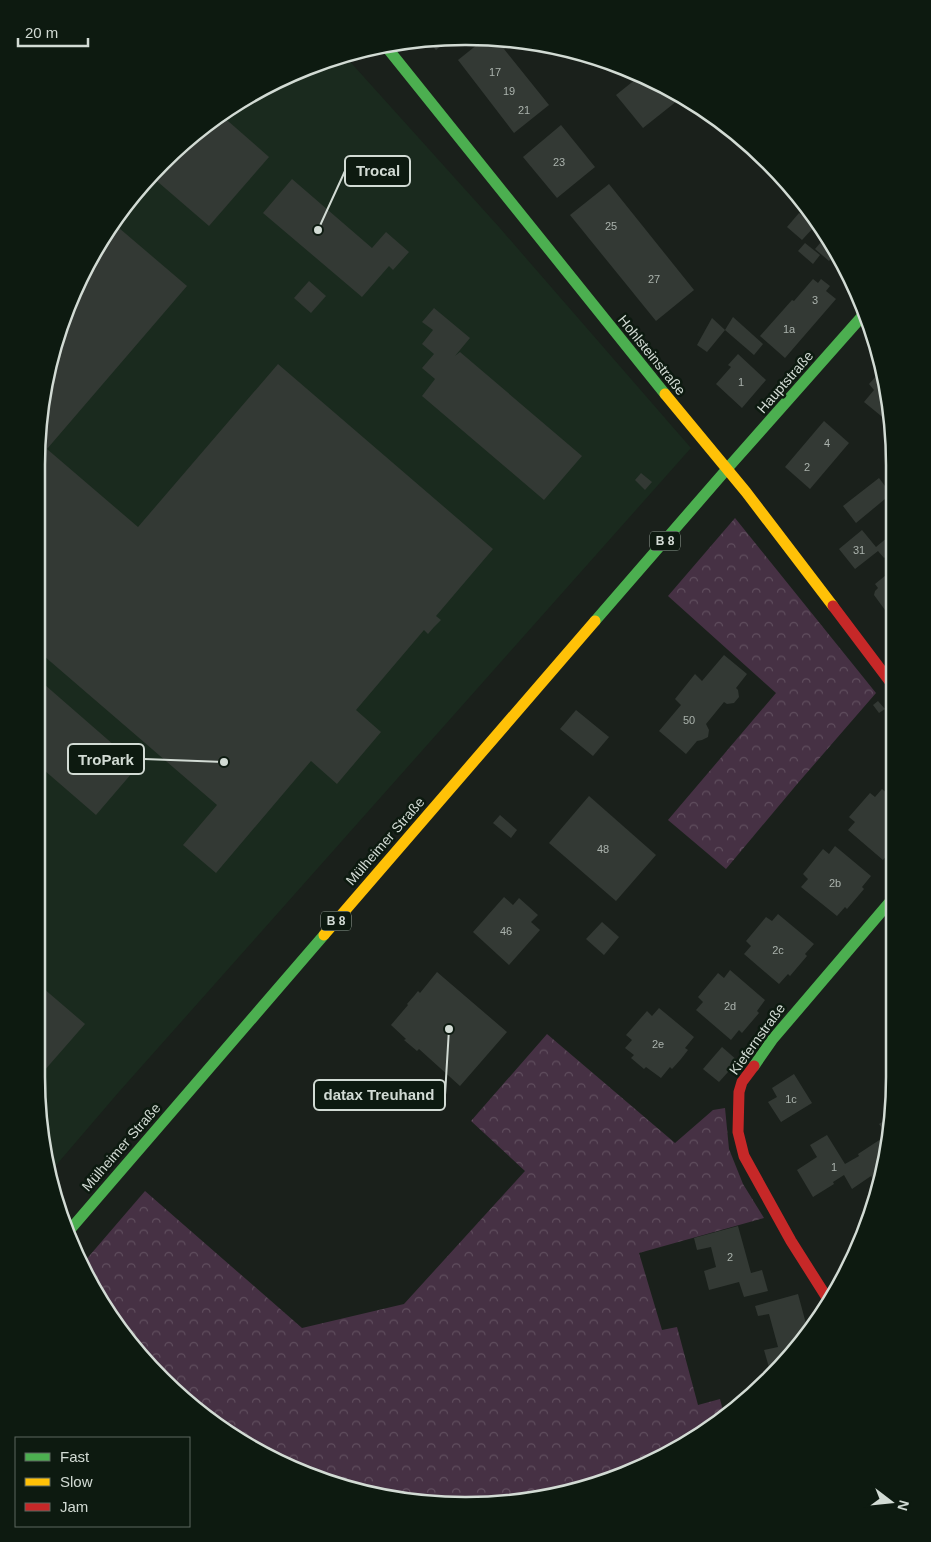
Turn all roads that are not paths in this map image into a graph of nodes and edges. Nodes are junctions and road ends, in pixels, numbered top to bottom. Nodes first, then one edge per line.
1 (390, 52) edge
2 (860, 320) edge
3 (726, 470) junction
4 (886, 676) edge
5 (886, 906) edge
6 (73, 1226) edge
7 (825, 1295) edge

1 - 3 street, Hohlsteinstraße
2 - 3 street, Hauptstraße / B 8
3 - 4 street, Hohlsteinstraße
3 - 6 street, Mülheimer Straße / B 8
5 - 7 street, Kiefernstraße

